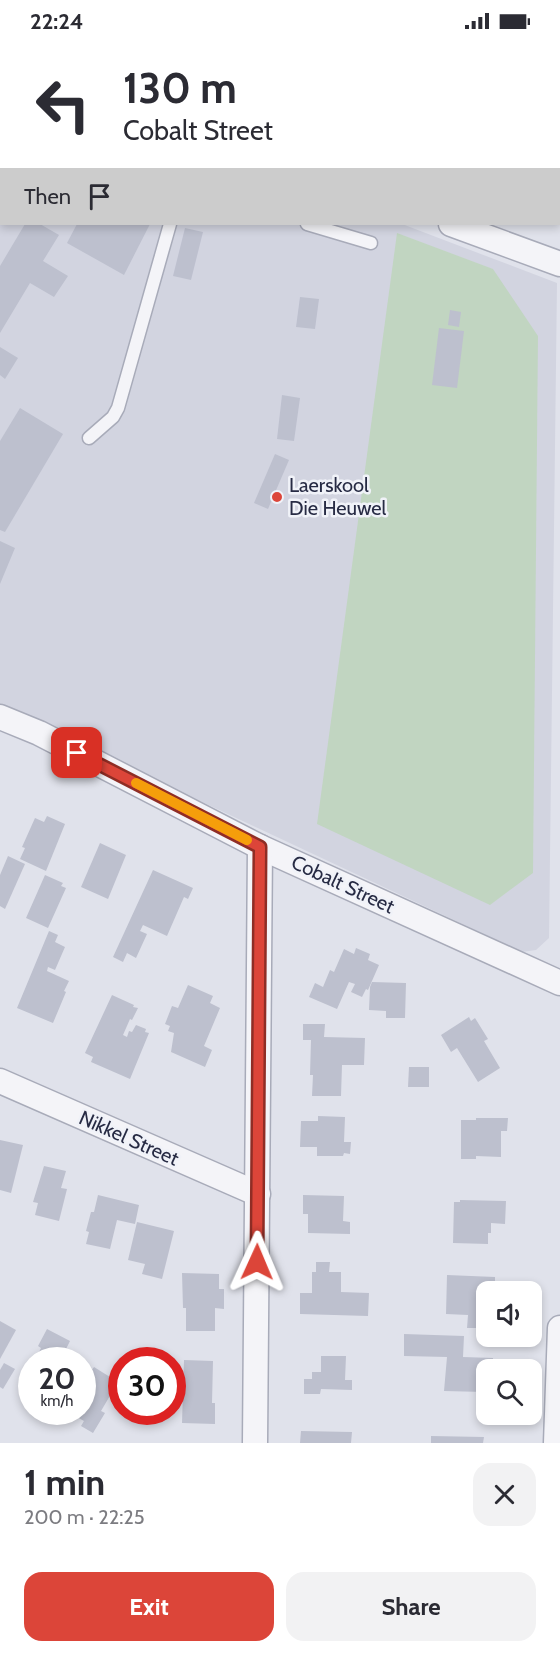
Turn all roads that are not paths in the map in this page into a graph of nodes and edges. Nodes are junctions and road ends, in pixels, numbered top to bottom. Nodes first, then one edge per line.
1 (170, 225) edge
2 (312, 225) edge
3 (455, 225) edge
4 (371, 243) dead end
5 (560, 264) edge
6 (89, 438) dead end
7 (0, 717) edge
8 (260, 847) junction
9 (560, 983) edge
10 (0, 1081) edge
11 (258, 1194) junction
12 (560, 1328) edge
13 (255, 1443) edge
14 (556, 1443) edge

1 - 6 lane
2 - 4 lane
3 - 5 street
7 - 8 street, Cobalt Street
8 - 9 street, Cobalt Street
8 - 11 street
10 - 11 street, Nikkel Street
11 - 13 street
12 - 14 street

